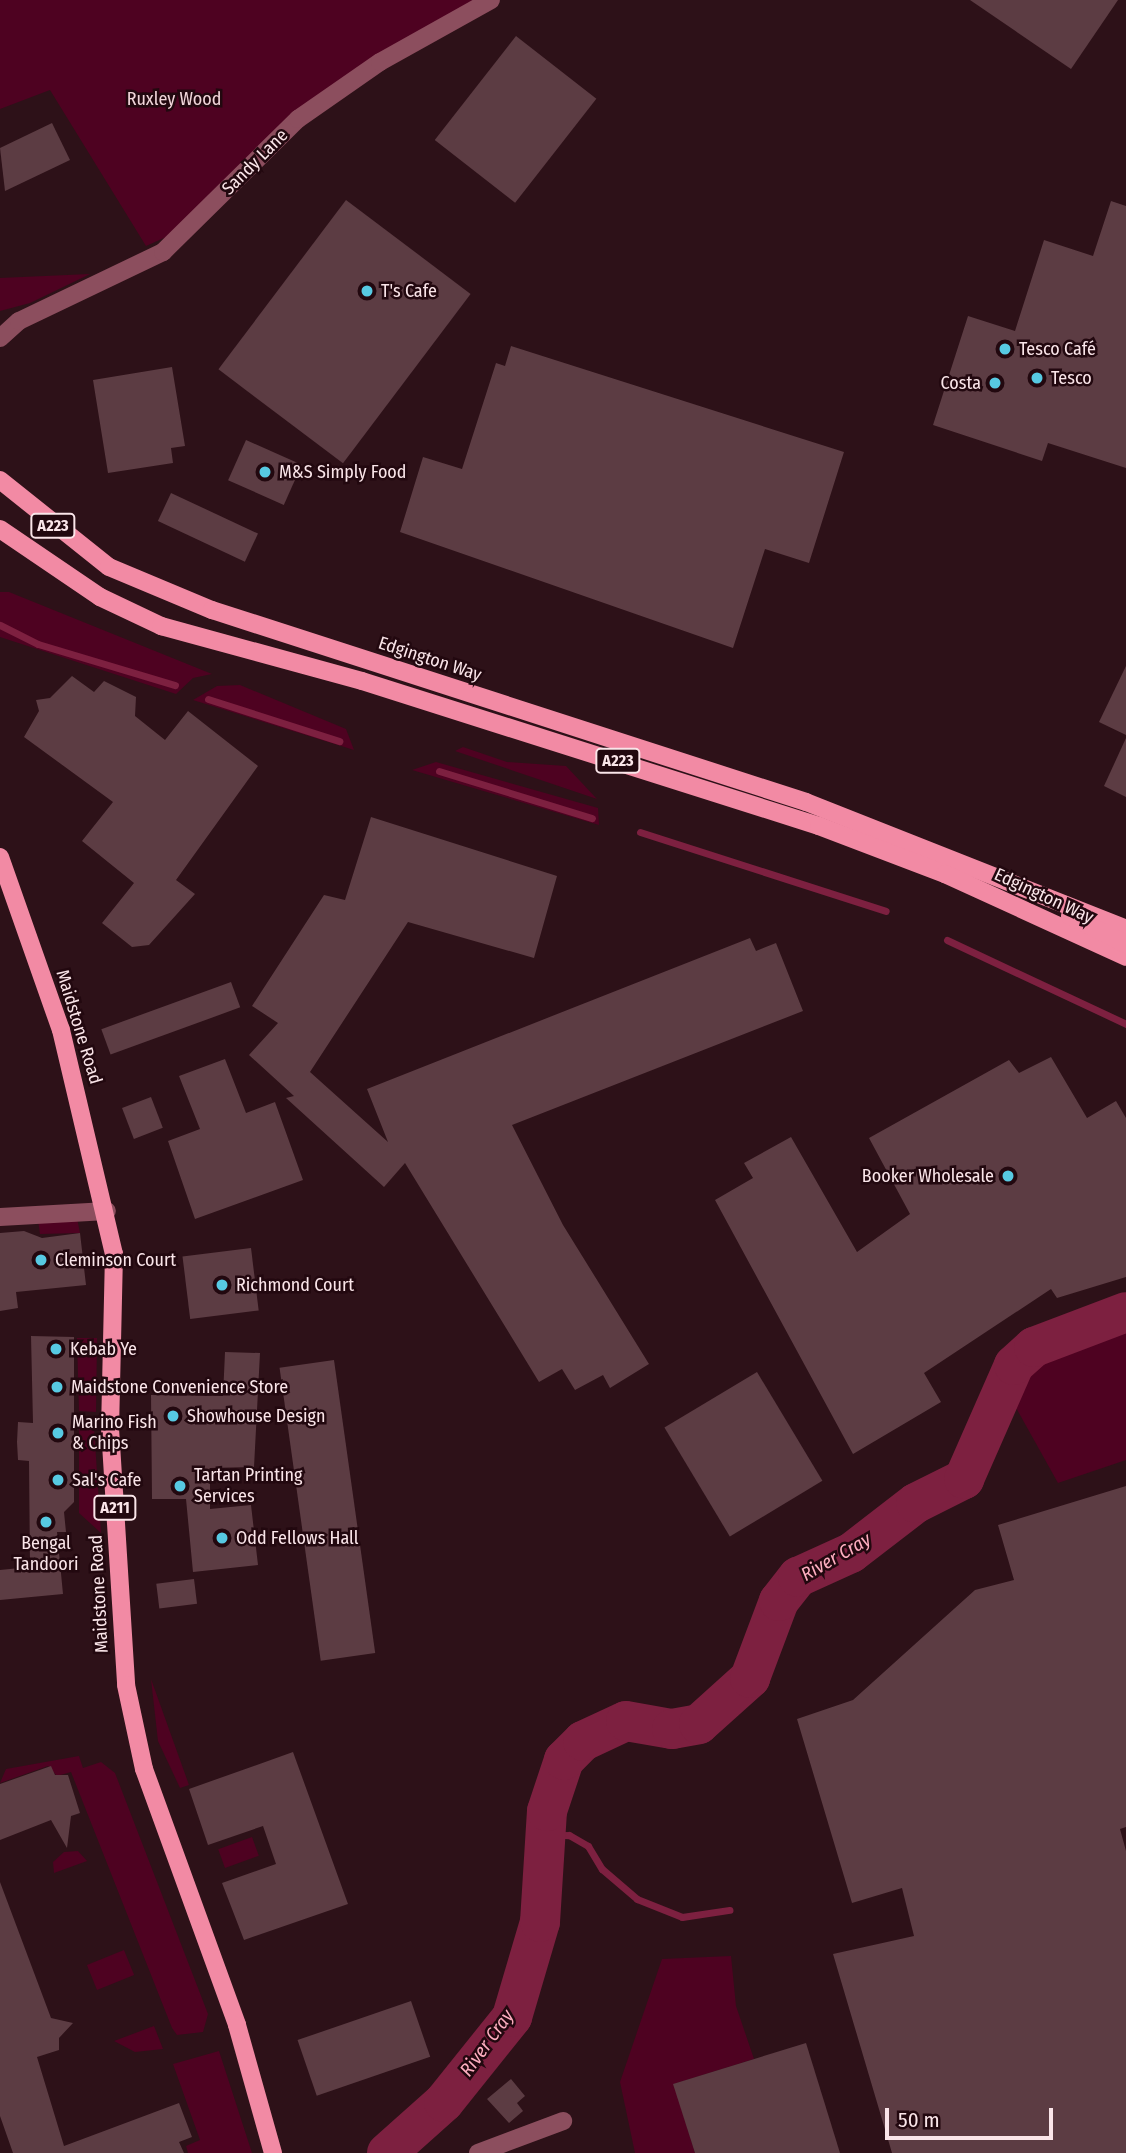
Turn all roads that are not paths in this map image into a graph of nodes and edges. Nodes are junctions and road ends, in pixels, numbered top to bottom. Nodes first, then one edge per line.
1 (491, 0) edge
2 (0, 321) edge
3 (19, 321) junction
4 (0, 338) edge
5 (0, 480) edge
6 (0, 529) edge
7 (256, 639) junction
8 (649, 761) junction
9 (0, 857) edge
10 (948, 864) junction
11 (1015, 881) junction
12 (1126, 929) edge
13 (1126, 944) edge
14 (1126, 957) edge
15 (107, 1211) junction
16 (0, 1217) edge
17 (563, 2121) dead end
18 (273, 2153) edge
19 (478, 2153) edge

1 - 3 street, Sandy Lane
2 - 3 street, Sandy Lane
3 - 4 street, Sandy Lane
5 - 7 main road, Edgington Way / A223
6 - 7 main road, Edgington Way / A223
7 - 8 main road, Edgington Way / A223
7 - 8 main road, Edgington Way / A223
8 - 10 main road, Edgington Way / A223
8 - 10 main road, Edgington Way / A223
9 - 15 main road, Maidstone Road / A211
10 - 11 main road, Edgington Way / A223
10 - 14 main road, Edgington Way / A223
11 - 12 main road, Edgington Way / A223
11 - 13 main road, Edgington Way / A223
15 - 16 street
15 - 18 main road, Maidstone Road / A211
17 - 19 street

